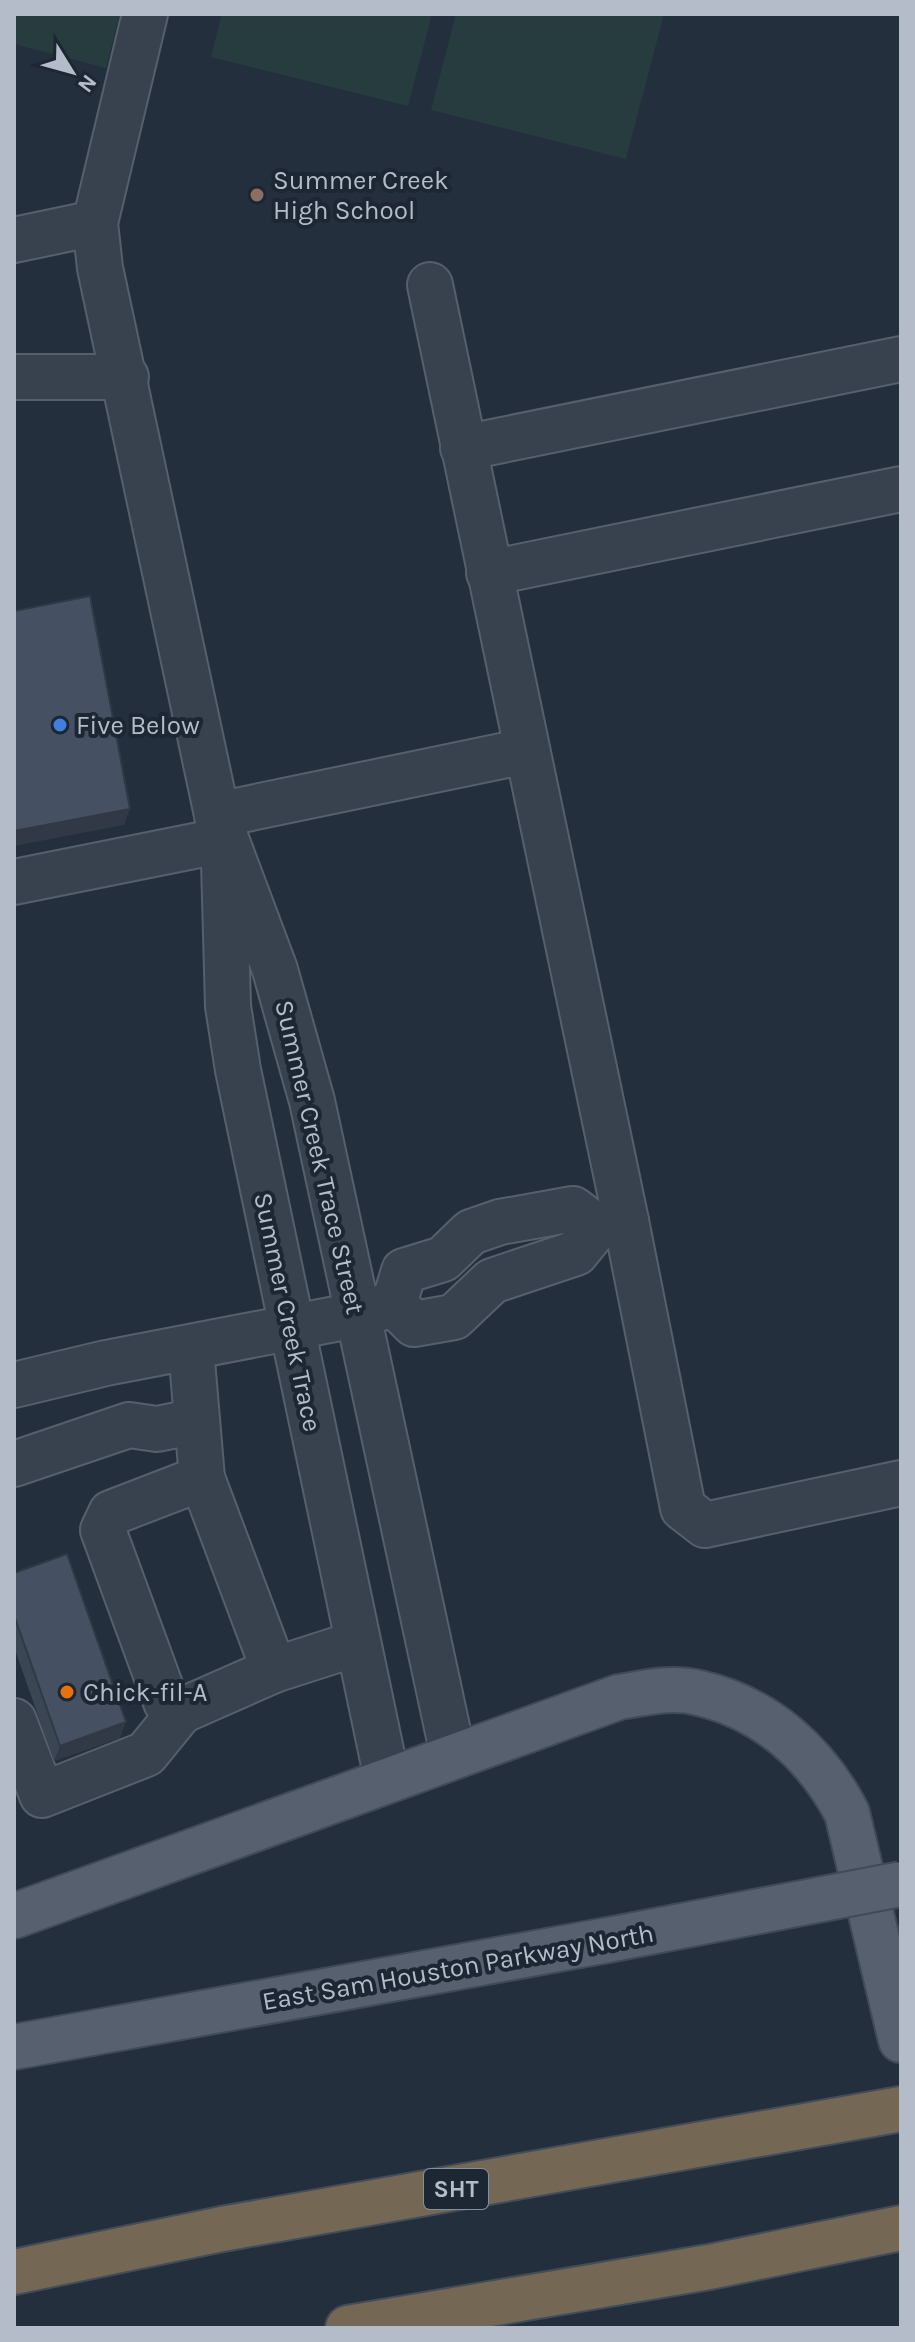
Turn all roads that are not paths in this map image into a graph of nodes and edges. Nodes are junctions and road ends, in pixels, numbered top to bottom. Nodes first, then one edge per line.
1 (145, 14) edge
2 (95, 223) junction
3 (14, 240) edge
4 (430, 285) dead end
5 (901, 359) edge
6 (14, 377) edge
7 (126, 377) junction
8 (463, 448) junction
9 (901, 489) edge
10 (489, 573) junction
11 (526, 751) junction
12 (220, 828) junction
13 (14, 882) edge
14 (612, 1224) junction
15 (375, 1310) junction
16 (290, 1328) junction
17 (191, 1349) junction
18 (14, 1385) edge
19 (197, 1421) junction
20 (14, 1464) edge
21 (202, 1478) junction
22 (901, 1483) edge
23 (358, 1643) junction
24 (274, 1670) junction
25 (181, 1711) junction
26 (14, 1721) edge
27 (453, 1755) junction
28 (387, 1779) junction
29 (901, 1884) edge
30 (14, 1916) edge
31 (901, 2040) edge
32 (14, 2047) edge
33 (901, 2109) edge
34 (901, 2228) edge
35 (222, 2229) junction
36 (14, 2245) edge
37 (14, 2272) edge
38 (348, 2328) edge

1 - 2 street, Summer Creek Trace Street
2 - 3 street
2 - 7 street, Summer Creek Trace Street
4 - 8 street
5 - 8 street
6 - 7 street
7 - 12 street, Summer Creek Trace Street
8 - 10 street
9 - 10 street
10 - 11 street
11 - 12 street
11 - 14 street
12 - 13 street
12 - 15 street, Summer Creek Trace Street
12 - 16 street, Summer Creek Trace
14 - 15 street
14 - 15 street
14 - 22 street
15 - 16 street
15 - 27 street, Summer Creek Trace Street
16 - 17 street
16 - 23 street, Summer Creek Trace
17 - 18 street
17 - 19 street
19 - 20 street
19 - 21 street
21 - 24 street
21 - 25 street
23 - 24 street
23 - 28 street, Summer Creek Trace
24 - 25 street
25 - 26 street
27 - 28 main road
27 - 31 main road
28 - 30 main road
29 - 32 main road, East Sam Houston Parkway North, bridge
33 - 35 highway, SHT
34 - 38 highway
35 - 36 highway
35 - 37 highway, SHT

